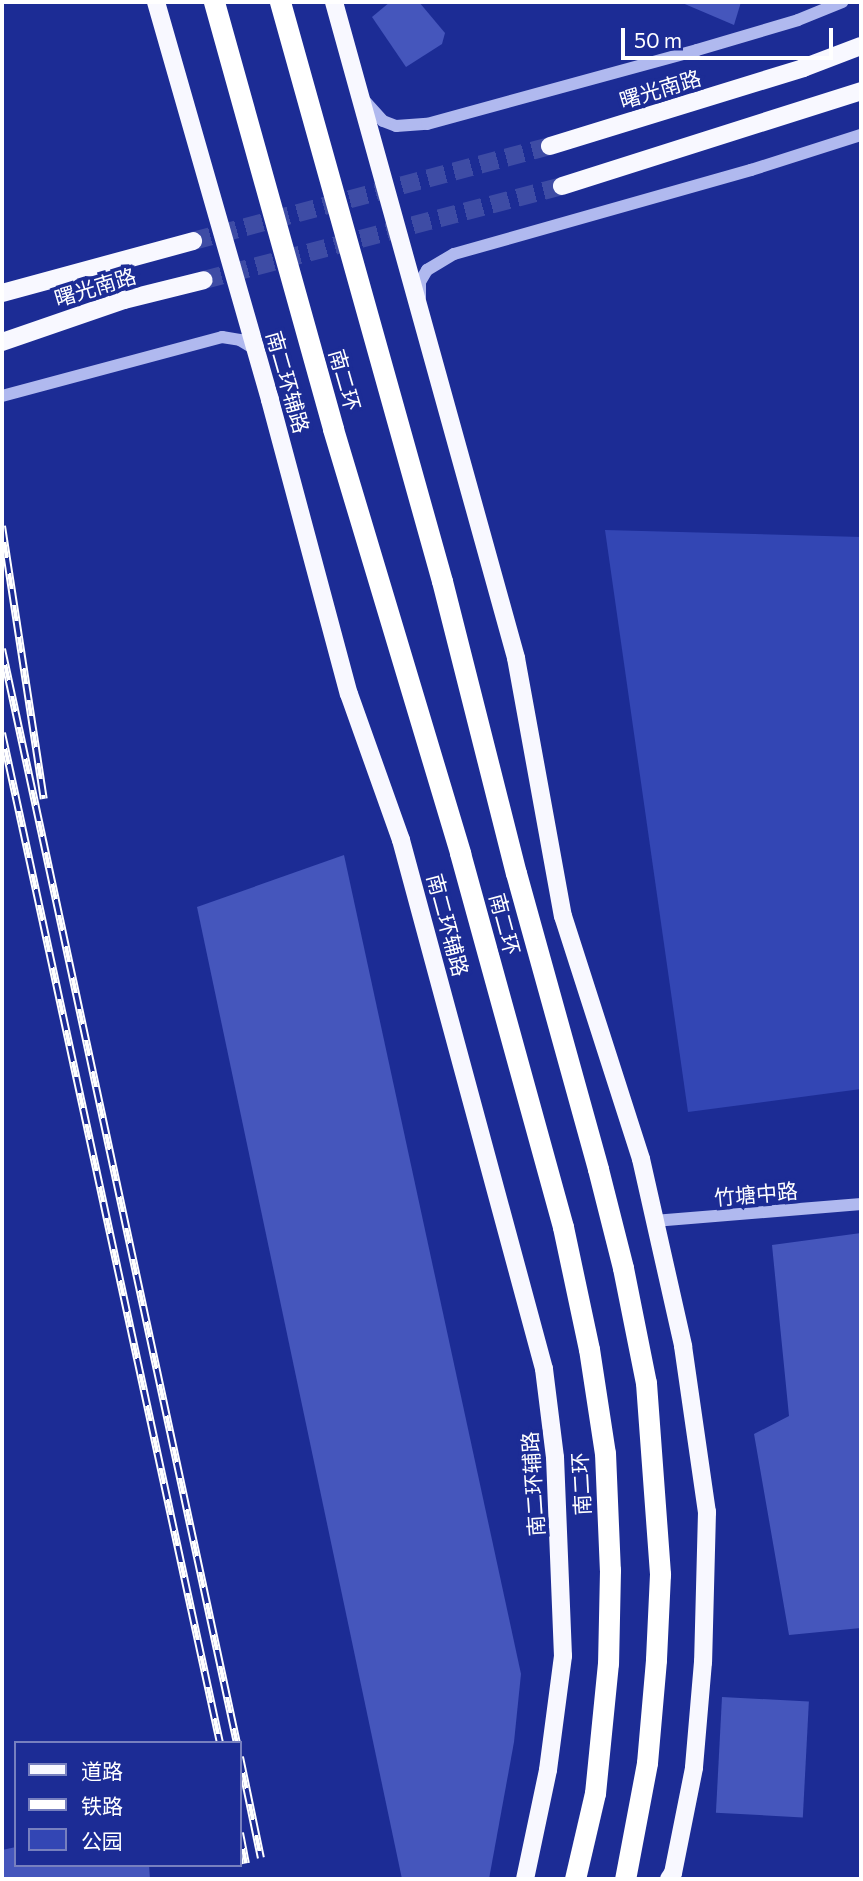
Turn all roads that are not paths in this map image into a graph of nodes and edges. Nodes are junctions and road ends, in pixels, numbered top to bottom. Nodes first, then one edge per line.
1 (156, 2) edge
2 (214, 2) edge
3 (280, 2) edge
4 (334, 2) edge
5 (842, 2) edge
6 (861, 46) edge
7 (861, 91) edge
8 (360, 94) junction
9 (861, 135) edge
10 (550, 146) tunnel mouth
11 (562, 186) tunnel mouth
12 (193, 241) tunnel mouth
13 (204, 280) tunnel mouth
14 (2, 293) edge
15 (420, 307) junction
16 (2, 342) edge
17 (255, 349) junction
18 (2, 396) edge
19 (861, 1204) edge
20 (654, 1221) junction
21 (671, 1877) edge
22 (524, 1879) edge
23 (575, 1879) edge
24 (625, 1879) edge

1 - 17 main road, 南二环辅路
2 - 23 highway, 南二环
3 - 24 highway, 南二环
4 - 8 main road
5 - 8 street
6 - 10 main road, 曙光南路
7 - 11 main road
8 - 15 main road
9 - 15 street
12 - 14 main road, 曙光南路
13 - 16 main road, 曙光南路
15 - 20 main road
17 - 18 street
17 - 22 main road, 南二环辅路
19 - 20 street, 竹塘中路
20 - 21 main road

